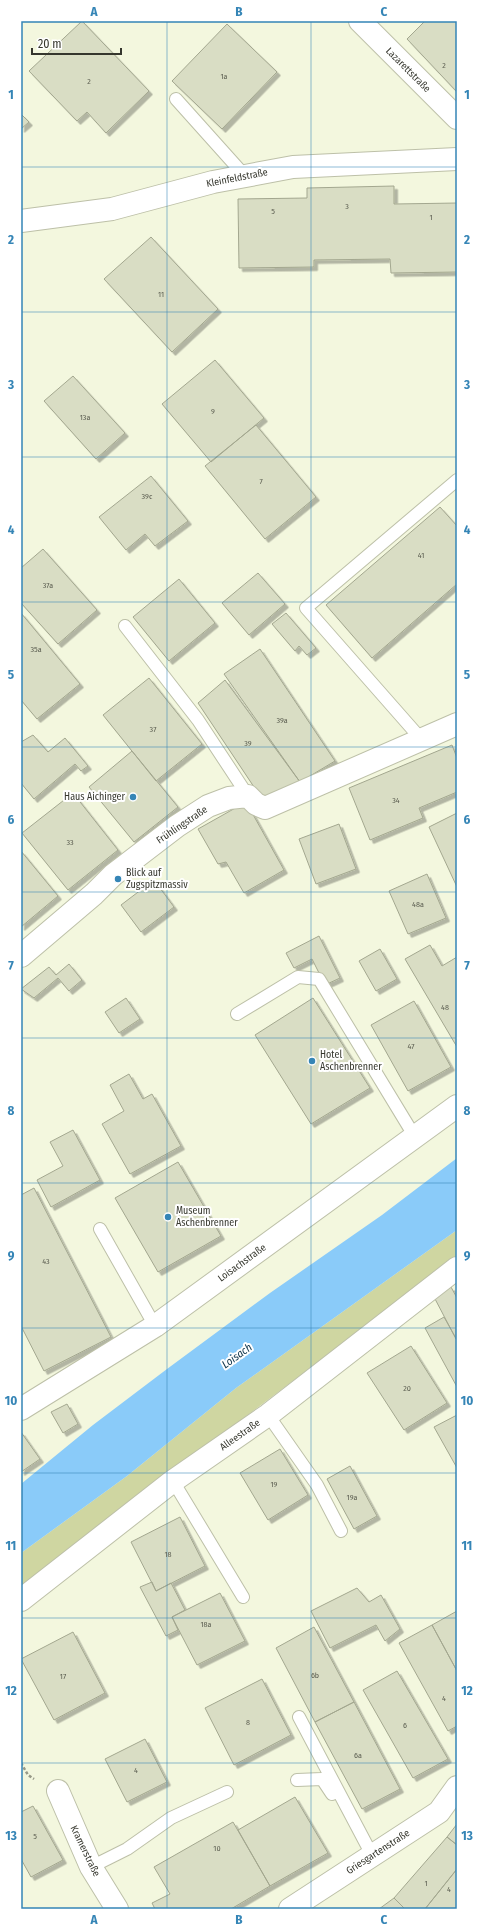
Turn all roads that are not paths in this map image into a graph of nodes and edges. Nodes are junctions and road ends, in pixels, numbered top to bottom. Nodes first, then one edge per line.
1 (360, 21) edge
2 (176, 99) dead end
3 (457, 118) edge
4 (457, 159) edge
5 (245, 176) junction
6 (21, 221) edge
7 (457, 480) edge
8 (124, 626) dead end
9 (457, 724) edge
10 (422, 740) junction
11 (248, 796) junction
12 (21, 956) edge
13 (237, 1014) dead end
14 (457, 1106) edge
15 (415, 1137) junction
16 (100, 1229) dead end
17 (457, 1268) edge
18 (155, 1326) junction
19 (21, 1409) edge
20 (268, 1415) junction
21 (173, 1481) junction
22 (341, 1531) dead end
23 (243, 1597) dead end
24 (21, 1600) edge
25 (299, 1717) dead end
26 (297, 1780) dead end
27 (457, 1787) edge
28 (58, 1791) dead end
29 (227, 1792) dead end
30 (372, 1856) junction
31 (91, 1867) junction
32 (117, 1909) edge
33 (290, 1909) edge

1 - 3 street, Lazarettstraße
2 - 5 lane
4 - 5 street, Kleinfeldstraße
5 - 6 street, Kleinfeldstraße
7 - 10 lane
8 - 11 lane
9 - 10 street
10 - 11 street
11 - 12 street, Frühlingstraße
13 - 15 lane
14 - 15 street, Loisachstraße
15 - 18 street, Loisachstraße
16 - 18 lane
17 - 20 street, Alleestraße
18 - 19 street, Loisachstraße
20 - 21 street, Alleestraße
20 - 22 lane
21 - 23 lane
21 - 24 street, Alleestraße
25 - 30 lane
26 - 30 lane
27 - 30 street, Griesgartenstraße
28 - 31 street, Kramerstraße
29 - 31 lane
30 - 33 street, Griesgartenstraße
31 - 32 street, Kramerstraße

